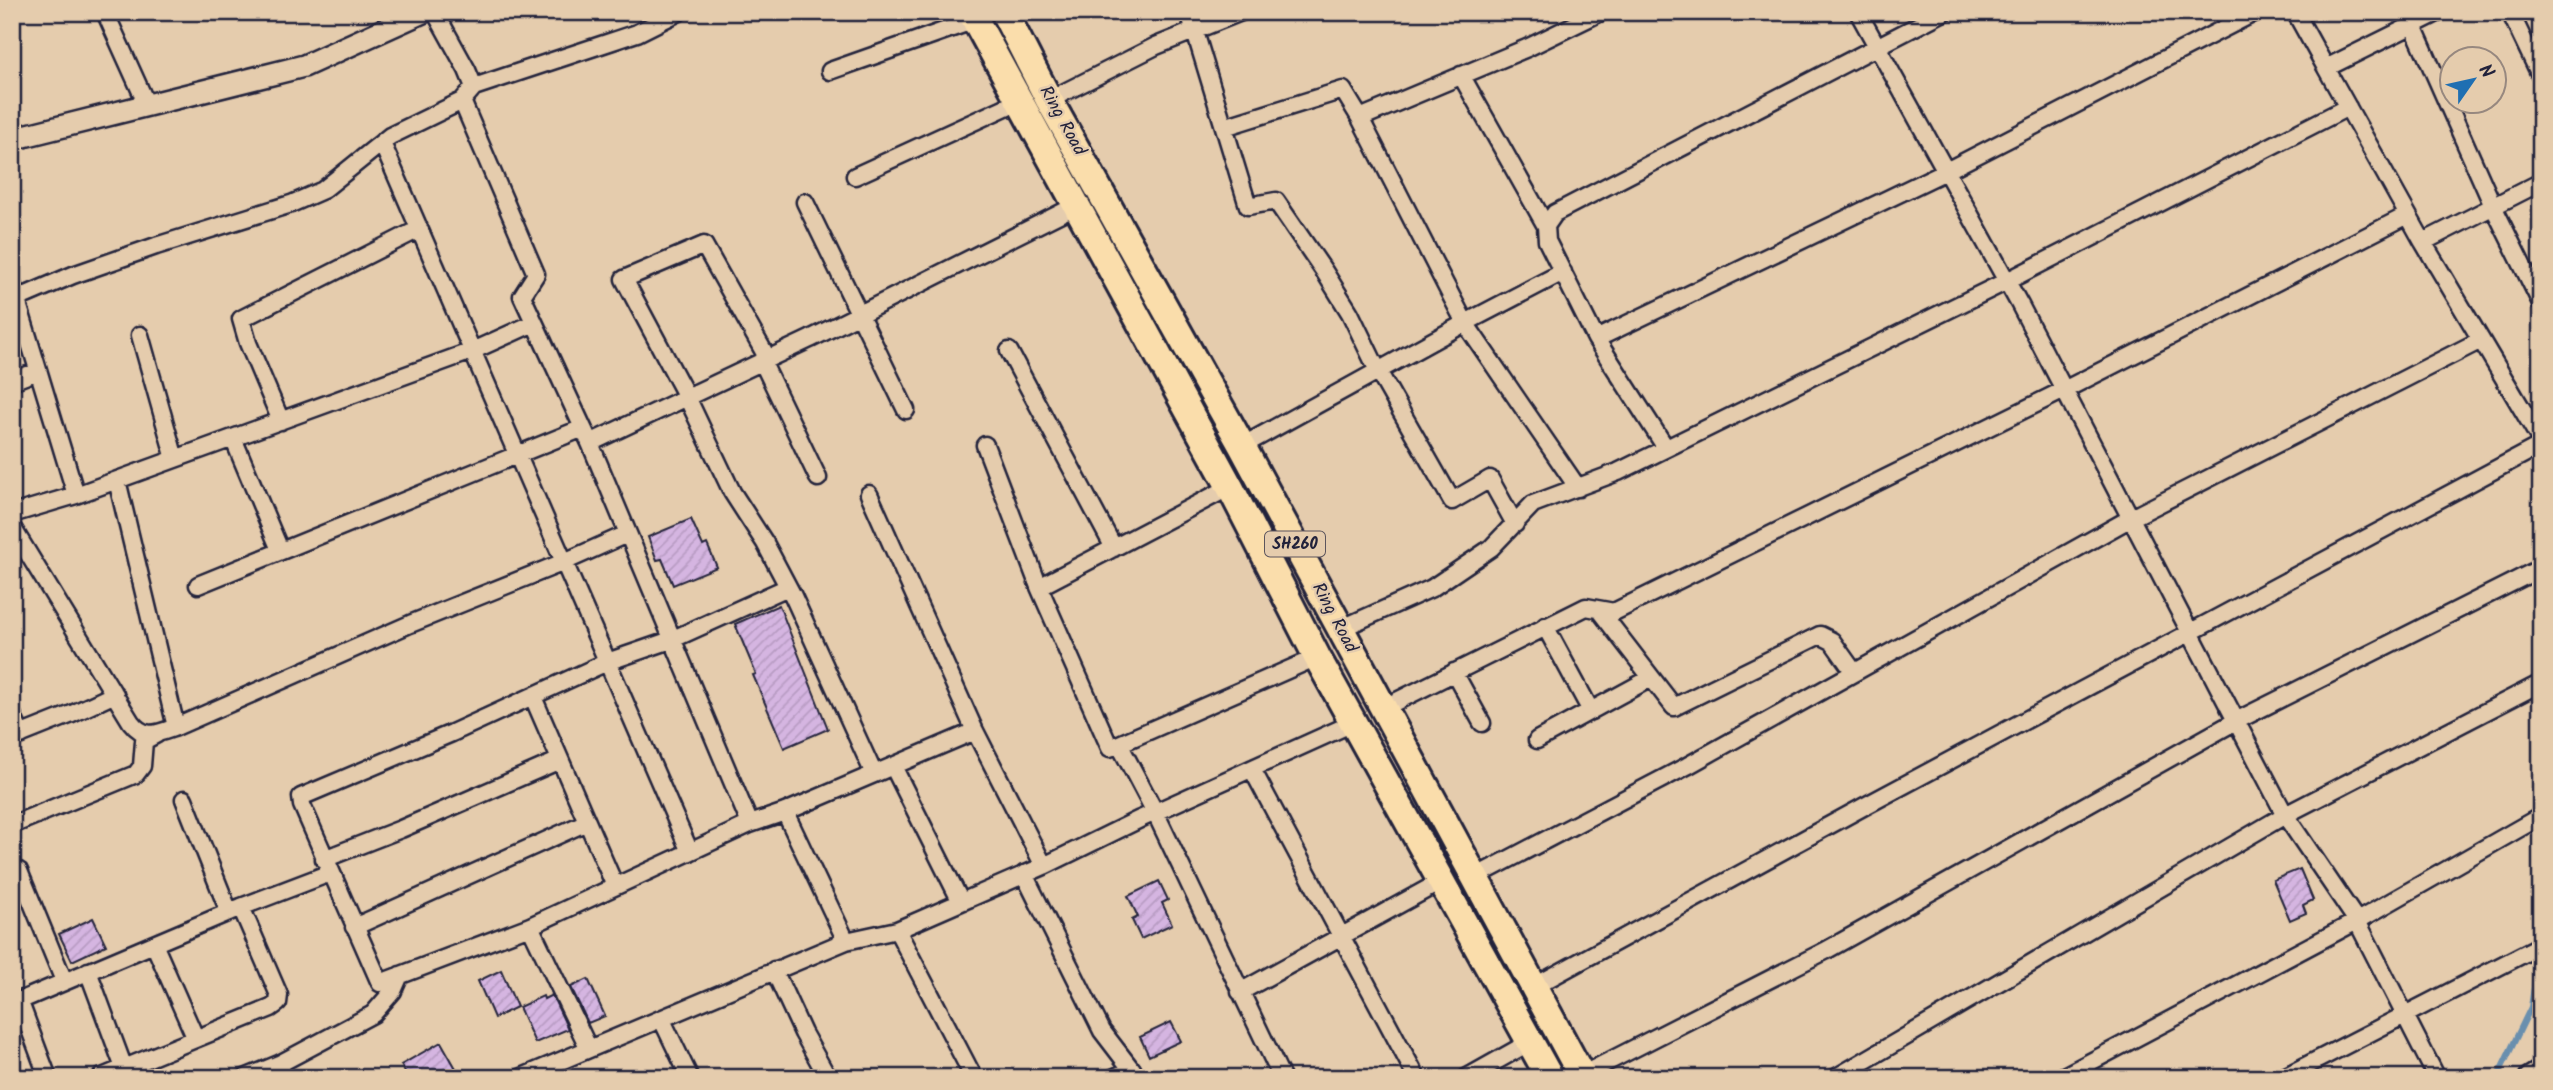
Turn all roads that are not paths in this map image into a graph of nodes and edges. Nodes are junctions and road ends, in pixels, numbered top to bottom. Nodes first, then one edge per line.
1 (104, 12) edge
2 (423, 12) edge
3 (435, 12) edge
4 (679, 12) edge
5 (1004, 12) edge
6 (1189, 12) edge
7 (1241, 12) edge
8 (1601, 12) edge
9 (1858, 12) edge
10 (1944, 12) edge
11 (2256, 12) edge
12 (2295, 12) edge
13 (2439, 12) edge
14 (2510, 12) edge
15 (973, 16) edge
16 (2410, 19) edge
17 (1194, 31) junction
18 (1877, 48) junction
19 (2326, 68) junction
20 (830, 71) dead end
21 (1461, 75) junction
22 (2541, 77) edge
23 (474, 87) junction
24 (1049, 100) junction
25 (462, 101) junction
26 (1019, 101) junction
27 (146, 105) junction
28 (2348, 107) junction
29 (1360, 118) junction
30 (1224, 127) junction
31 (12, 139) edge
32 (382, 143) junction
33 (1946, 172) junction
34 (855, 176) dead end
35 (2541, 182) edge
36 (805, 202) dead end
37 (1075, 206) junction
38 (2493, 206) junction
39 (2408, 215) junction
40 (1545, 226) junction
41 (419, 229) junction
42 (2423, 242) junction
43 (1563, 272) junction
44 (2007, 281) junction
45 (14, 292) edge
46 (2541, 303) edge
47 (861, 313) junction
48 (534, 323) junction
49 (1465, 323) junction
50 (140, 335) dead end
51 (1596, 339) junction
52 (2482, 340) junction
53 (472, 351) junction
54 (1009, 351) dead end
55 (765, 360) junction
56 (38, 370) junction
57 (1378, 371) junction
58 (12, 381) edge
59 (2064, 390) junction
60 (687, 397) junction
61 (906, 410) dead end
62 (281, 421) junction
63 (587, 435) junction
64 (233, 438) junction
65 (2541, 443) edge
66 (985, 445) dead end
67 (1242, 446) junction
68 (1666, 448) junction
69 (518, 456) junction
70 (175, 459) junction
71 (818, 478) dead end
72 (117, 481) junction
73 (1230, 487) junction
74 (1578, 488) junction
75 (869, 494) dead end
76 (76, 495) junction
77 (12, 514) edge
78 (2131, 518) junction
79 (1515, 524) junction
80 (12, 527) edge
81 (627, 534) junction
82 (1114, 548) junction
83 (279, 550) junction
84 (564, 562) junction
85 (2541, 568) edge
86 (198, 585) dead end
87 (788, 587) junction
88 (1039, 587) junction
89 (1600, 611) junction
90 (1545, 626) junction
91 (1340, 629) junction
92 (2190, 632) junction
93 (671, 640) junction
94 (1317, 657) junction
95 (607, 662) junction
96 (1454, 672) junction
97 (1854, 672) junction
98 (1651, 678) junction
99 (2541, 682) edge
100 (115, 694) junction
101 (533, 697) junction
102 (1383, 708) junction
103 (1591, 711) junction
104 (12, 714) edge
105 (2236, 721) junction
106 (1355, 722) junction
107 (1482, 723) dead end
108 (176, 727) junction
109 (975, 731) junction
110 (157, 734) junction
111 (17, 736) edge
112 (1537, 740) dead end
113 (1119, 744) junction
114 (560, 760) junction
115 (892, 766) junction
116 (1252, 769) junction
117 (874, 774) junction
118 (184, 799) dead end
119 (785, 812) junction
120 (1156, 812) junction
121 (2285, 815) junction
122 (2541, 816) edge
123 (587, 822) junction
124 (750, 824) junction
125 (12, 825) edge
126 (690, 852) junction
127 (327, 866) junction
128 (1044, 866) junction
129 (19, 871) dead end
130 (1024, 874) junction
131 (1475, 877) junction
132 (1440, 882) junction
133 (615, 886) junction
134 (961, 902) junction
135 (235, 910) junction
136 (2357, 921) junction
137 (530, 926) junction
138 (354, 927) junction
139 (897, 930) junction
140 (1340, 937) junction
141 (846, 941) junction
142 (154, 944) junction
143 (2541, 945) edge
144 (774, 970) junction
145 (88, 971) junction
146 (400, 975) junction
147 (64, 981) junction
148 (1535, 986) junction
149 (1240, 992) junction
150 (16, 1002) edge
151 (2405, 1013) junction
152 (662, 1020) junction
153 (195, 1037) junction
154 (1530, 1042) junction
155 (589, 1049) junction
156 (124, 1068) junction
157 (282, 1071) edge
158 (2541, 1071) edge
159 (1135, 1074) edge
160 (1582, 1076) edge
161 (48, 1078) edge
162 (100, 1078) edge
163 (245, 1078) edge
164 (520, 1078) edge
165 (690, 1078) edge
166 (828, 1078) edge
167 (974, 1078) edge
168 (1113, 1078) edge
169 (1282, 1078) edge
170 (1417, 1078) edge
171 (1466, 1078) edge
172 (1550, 1078) edge
173 (1835, 1078) edge
174 (2060, 1078) edge
175 (2283, 1078) edge
176 (2437, 1078) edge
177 (2530, 1078) edge

1 - 27 street
2 - 27 street
3 - 23 street
4 - 23 street
5 - 24 highway, Ring Road / SH260
6 - 17 street
7 - 17 street
8 - 21 street
9 - 18 street
10 - 18 street
11 - 33 street
12 - 19 street
13 - 16 street
14 - 22 street
15 - 20 street
15 - 26 highway, Ring Road / SH260
16 - 19 street
16 - 38 street
17 - 24 street
17 - 30 street
18 - 33 street
18 - 40 street
19 - 28 street
21 - 29 street
21 - 40 street
23 - 25 street
24 - 67 highway, Ring Road / SH260
25 - 32 street
25 - 48 street
26 - 34 street
26 - 37 highway, Ring Road / SH260
27 - 31 street
28 - 39 street
28 - 44 street
29 - 30 street
29 - 49 street
30 - 57 street
32 - 41 street
32 - 45 street
33 - 44 street
33 - 51 street
35 - 38 street
36 - 47 street
37 - 47 street
37 - 73 highway, Ring Road / SH260
38 - 42 street
38 - 46 street
39 - 42 street
39 - 59 street
40 - 43 street
41 - 53 street
41 - 62 street
42 - 52 street
43 - 49 street
43 - 51 street
44 - 59 street
44 - 68 street
45 - 56 street
47 - 55 street
47 - 61 street
48 - 53 street
48 - 63 street
49 - 57 street
49 - 74 street
50 - 70 street
51 - 68 street
52 - 65 street
52 - 78 street
53 - 62 street
53 - 69 street
54 - 82 street
55 - 60 street
55 - 60 street
55 - 71 street
56 - 58 street
56 - 76 street
57 - 67 street
57 - 79 street
59 - 78 street
59 - 89 street
60 - 63 street
60 - 87 street
62 - 64 street
63 - 69 street
63 - 81 street
64 - 70 street
64 - 83 street
65 - 92 street
66 - 88 street
67 - 91 highway, Ring Road / SH260
68 - 74 street
69 - 83 street
69 - 84 street
70 - 72 street
72 - 76 street
72 - 108 street
73 - 82 street
73 - 94 highway, Ring Road / SH260
74 - 79 street
75 - 109 street
76 - 77 street
78 - 92 street
78 - 97 street
79 - 91 street
80 - 100 street
81 - 84 street
81 - 93 street
82 - 88 street
83 - 86 street
84 - 95 street
84 - 108 street
85 - 105 street
87 - 93 street
87 - 117 street
88 - 113 street
89 - 90 street
89 - 98 street
90 - 96 street
90 - 103 street
91 - 102 highway, Ring Road / SH260
92 - 105 street
92 - 148 street
93 - 95 street
93 - 124 street
94 - 106 highway, Ring Road / SH260
94 - 113 street
95 - 101 street
95 - 126 street
96 - 102 street
96 - 107 street
97 - 98 street
97 - 131 street
98 - 103 street
99 - 121 street
100 - 110 street
100 - 111 street
101 - 114 street
101 - 127 street
102 - 131 highway, Ring Road / SH260
103 - 112 street
104 - 111 street
105 - 121 street
105 - 160 street
106 - 116 street
106 - 132 highway, Ring Road / SH260
108 - 110 street
109 - 115 street
109 - 128 street
110 - 125 street
113 - 120 street
114 - 123 street
114 - 127 street
115 - 117 street
115 - 134 street
116 - 120 street
116 - 140 street
117 - 119 street
118 - 135 street
119 - 124 street
119 - 141 street
120 - 128 street
120 - 149 street
121 - 136 street
121 - 173 street
122 - 136 street
123 - 133 street
123 - 138 street
124 - 126 street
126 - 133 street
127 - 135 street
127 - 138 street
128 - 130 street
129 - 147 street
130 - 134 street
130 - 159 street
131 - 148 highway, Ring Road / SH260
132 - 140 street
132 - 154 highway, Ring Road / SH260
133 - 137 street
134 - 139 street
135 - 142 street
135 - 153 street
136 - 151 street
136 - 174 street
137 - 146 street
137 - 155 street
138 - 146 street
139 - 141 street
139 - 167 street
140 - 149 street
140 - 170 street
141 - 144 street
142 - 145 street
142 - 153 street
143 - 151 street
144 - 152 street
144 - 166 street
145 - 147 street
145 - 156 street
146 - 157 street
147 - 150 street
148 - 160 highway, Ring Road / SH260
149 - 169 street
150 - 161 street
151 - 175 street
151 - 176 street
152 - 155 street
152 - 165 street
153 - 156 street
154 - 171 street
154 - 172 highway, Ring Road / SH260
155 - 164 street
156 - 162 street
157 - 163 street
158 - 177 street
159 - 168 street

